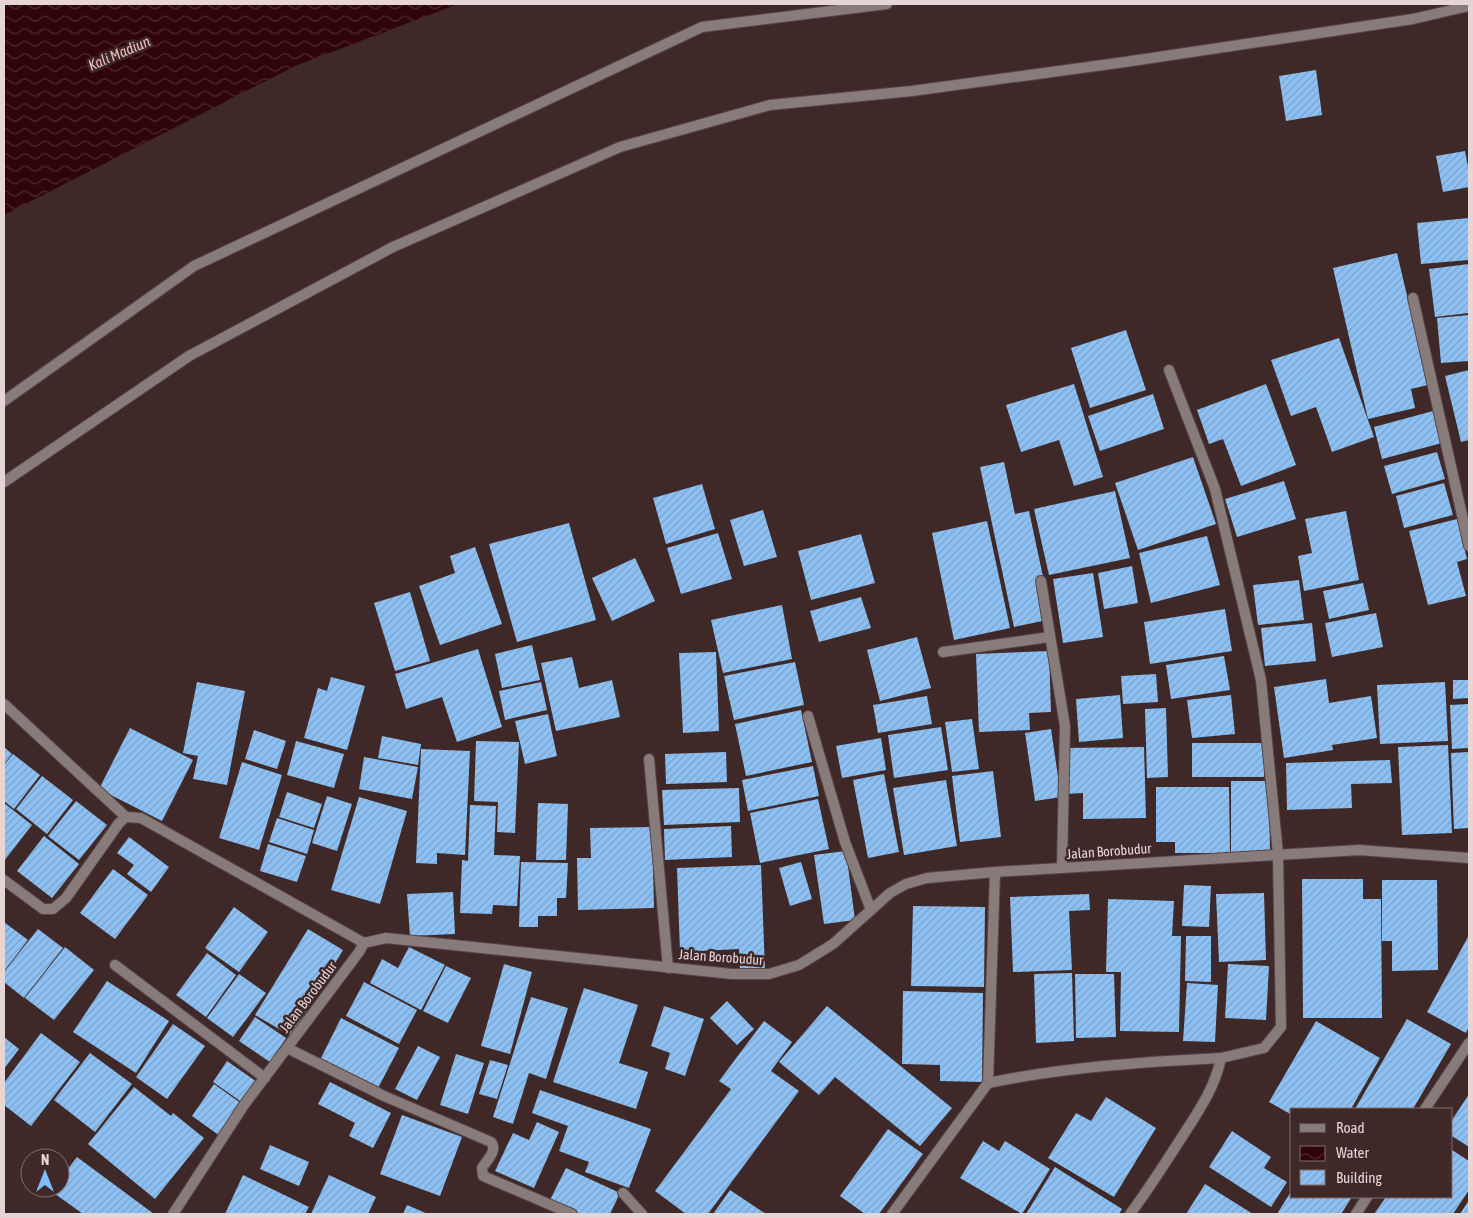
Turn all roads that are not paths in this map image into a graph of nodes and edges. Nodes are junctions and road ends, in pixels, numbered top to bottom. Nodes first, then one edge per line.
1 (887, 4) edge
2 (1469, 6) edge
3 (1413, 298) dead end
4 (1169, 370) dead end
5 (4, 401) edge
6 (4, 482) edge
7 (1469, 546) edge
8 (1041, 581) dead end
9 (1050, 637) junction
10 (943, 652) dead end
11 (4, 704) edge
12 (808, 716) dead end
13 (649, 759) dead end
14 (126, 817) junction
15 (1278, 854) junction
16 (1469, 858) edge
17 (1062, 868) junction
18 (995, 872) junction
19 (4, 880) edge
20 (870, 910) junction
21 (364, 943) junction
22 (115, 965) dead end
23 (668, 968) junction
24 (1469, 1043) edge
25 (287, 1048) junction
26 (1221, 1058) junction
27 (265, 1078) junction
28 (988, 1083) junction
29 (1426, 1108) edge
30 (622, 1193) dead end
31 (1367, 1198) edge
32 (173, 1214) edge
33 (572, 1214) edge
34 (642, 1214) edge
35 (892, 1214) edge
36 (1130, 1214) edge
37 (1356, 1214) edge

1 - 5 street
2 - 6 street
3 - 7 street
4 - 15 street
8 - 9 street
9 - 10 street
9 - 17 street
11 - 14 street
12 - 20 street
13 - 23 street
14 - 19 street
14 - 21 street
15 - 16 street, Jalan Borobudur
15 - 17 street, Jalan Borobudur
15 - 26 street
17 - 18 street, Jalan Borobudur
18 - 20 street, Jalan Borobudur
18 - 28 street
20 - 23 street, Jalan Borobudur
21 - 23 street, Jalan Borobudur
21 - 25 street, Jalan Borobudur
22 - 27 street
24 - 29 street
25 - 27 street, Jalan Borobudur
25 - 33 street
26 - 28 street
26 - 36 street
27 - 32 street, Jalan Borobudur
28 - 35 street
30 - 34 street
31 - 37 street

